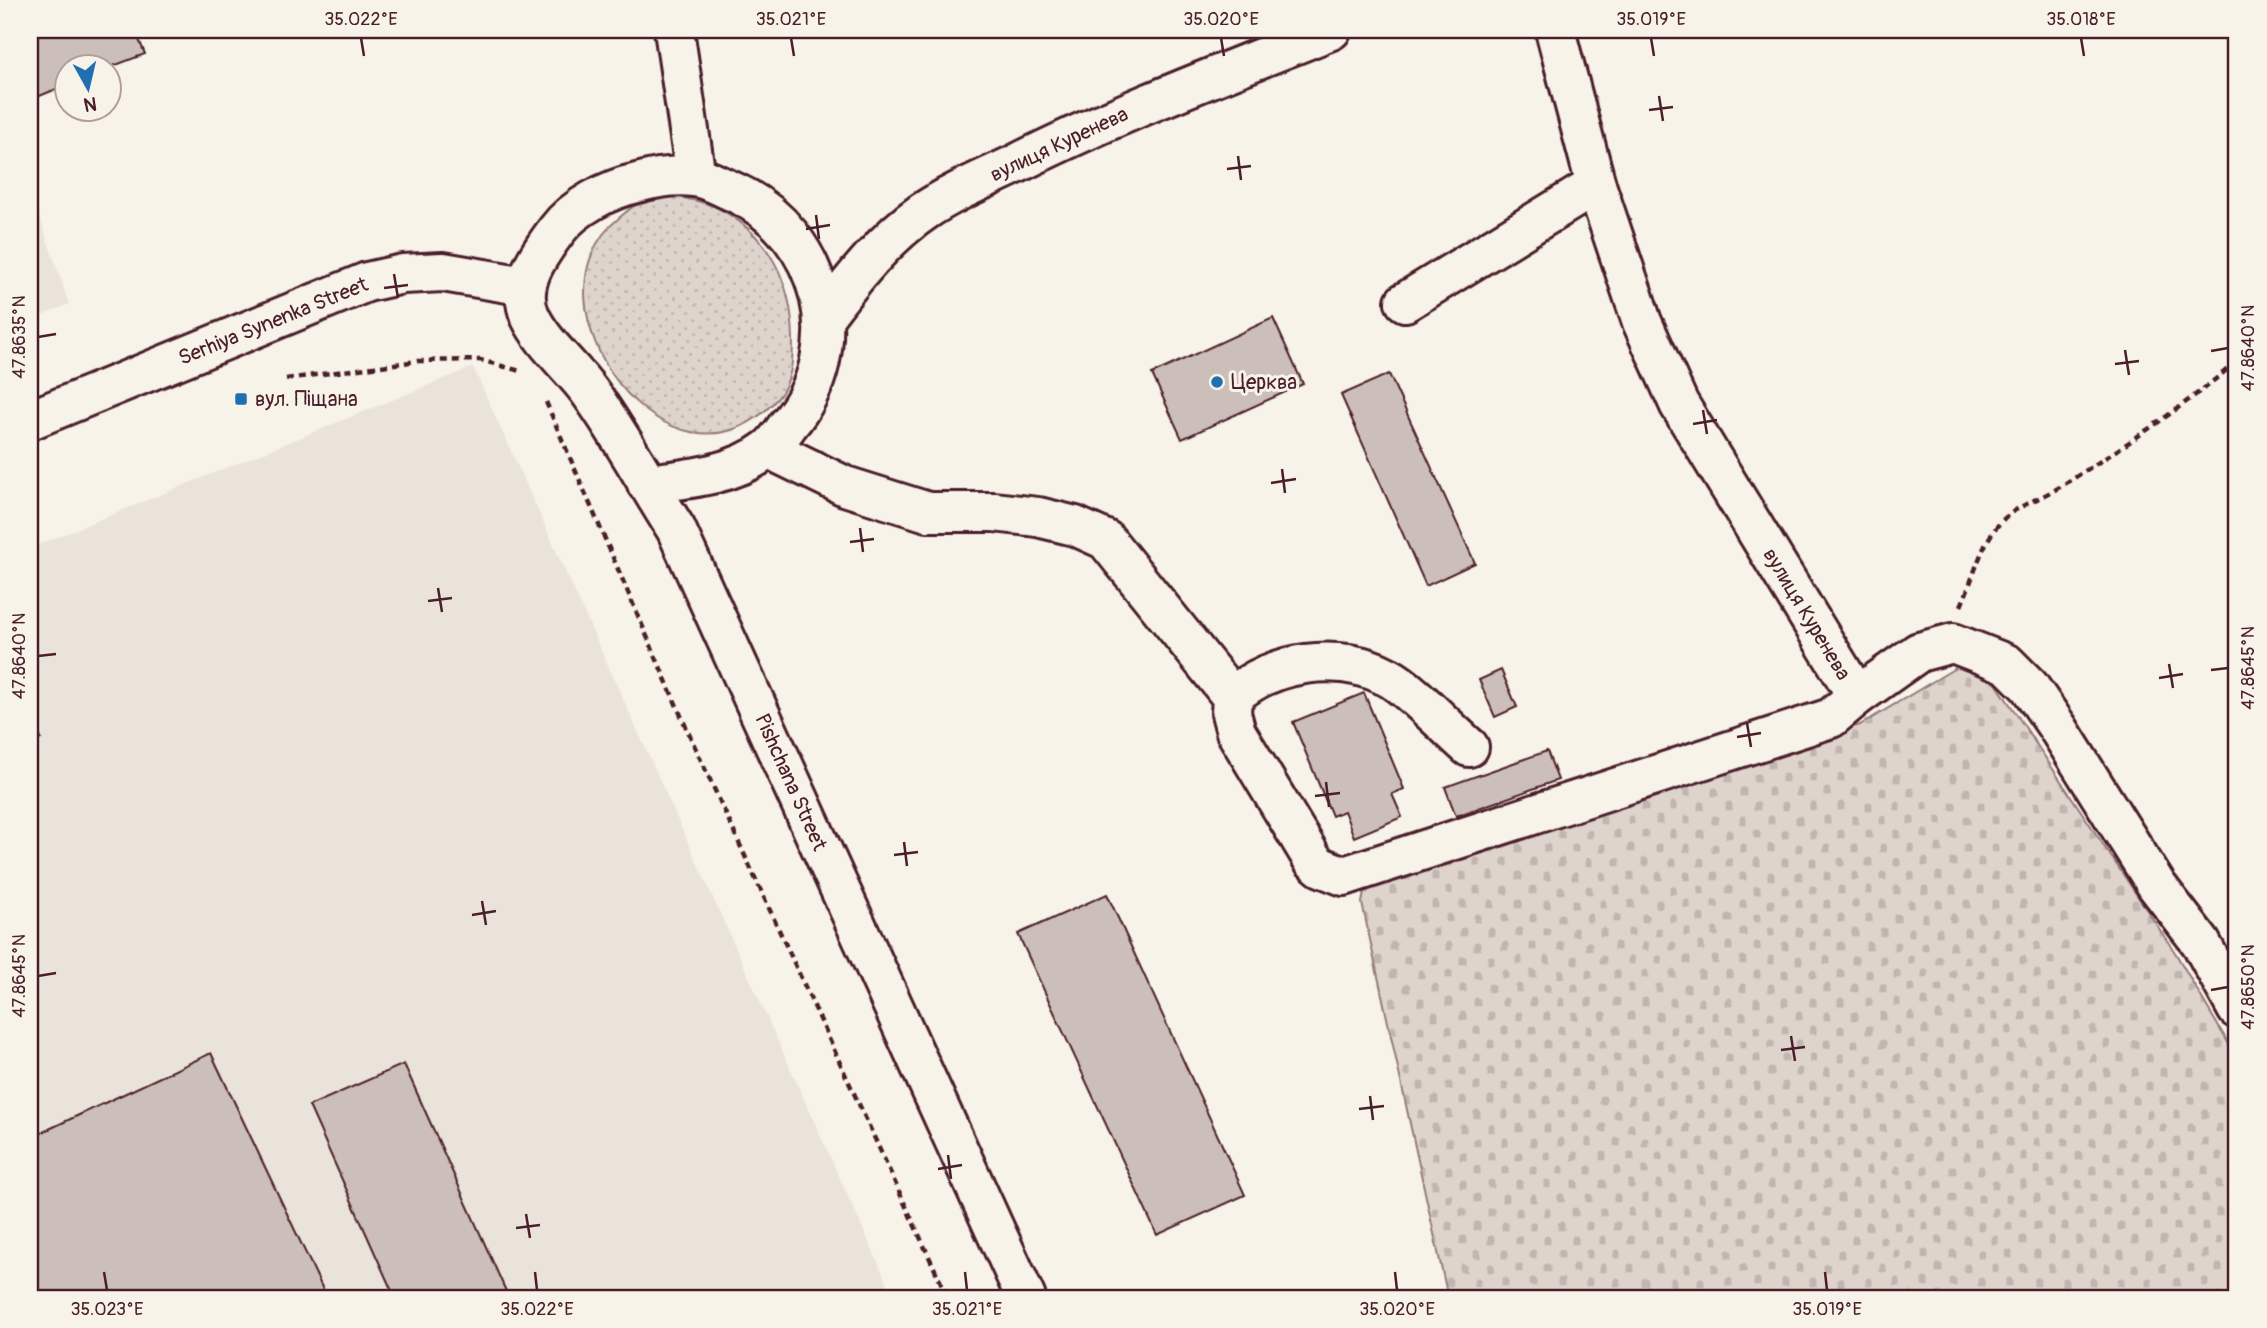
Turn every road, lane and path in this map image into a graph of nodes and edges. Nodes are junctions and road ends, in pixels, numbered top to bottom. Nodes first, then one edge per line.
1 (674, 30) edge
2 (1331, 30) edge
3 (1555, 30) edge
4 (696, 177) junction
5 (1596, 185) junction
6 (525, 286) junction
7 (1405, 302) dead end
8 (824, 316) junction
9 (2237, 361) edge
10 (523, 372) dead end
11 (286, 379) dead end
12 (545, 401) dead end
13 (30, 420) edge
14 (769, 449) junction
15 (647, 484) junction
16 (1953, 643) junction
17 (1857, 696) junction
18 (1232, 697) junction
19 (1469, 747) dead end
20 (2237, 1009) edge
21 (948, 1298) edge
22 (1026, 1298) edge

1 - 4 street
2 - 8 street, вулиця Куренева
3 - 5 street, вулиця Куренева
4 - 6 street
4 - 8 street
5 - 7 street
5 - 17 street, вулиця Куренева
6 - 13 street, Serhiya Synenka Street
6 - 15 street, Pishchana Street
8 - 14 street
9 - 16 path
10 - 11 path
12 - 21 path
14 - 15 street
14 - 18 street
15 - 22 street, Pishchana Street
16 - 17 street, вулиця Куренева
16 - 20 street
17 - 18 street
18 - 19 street

